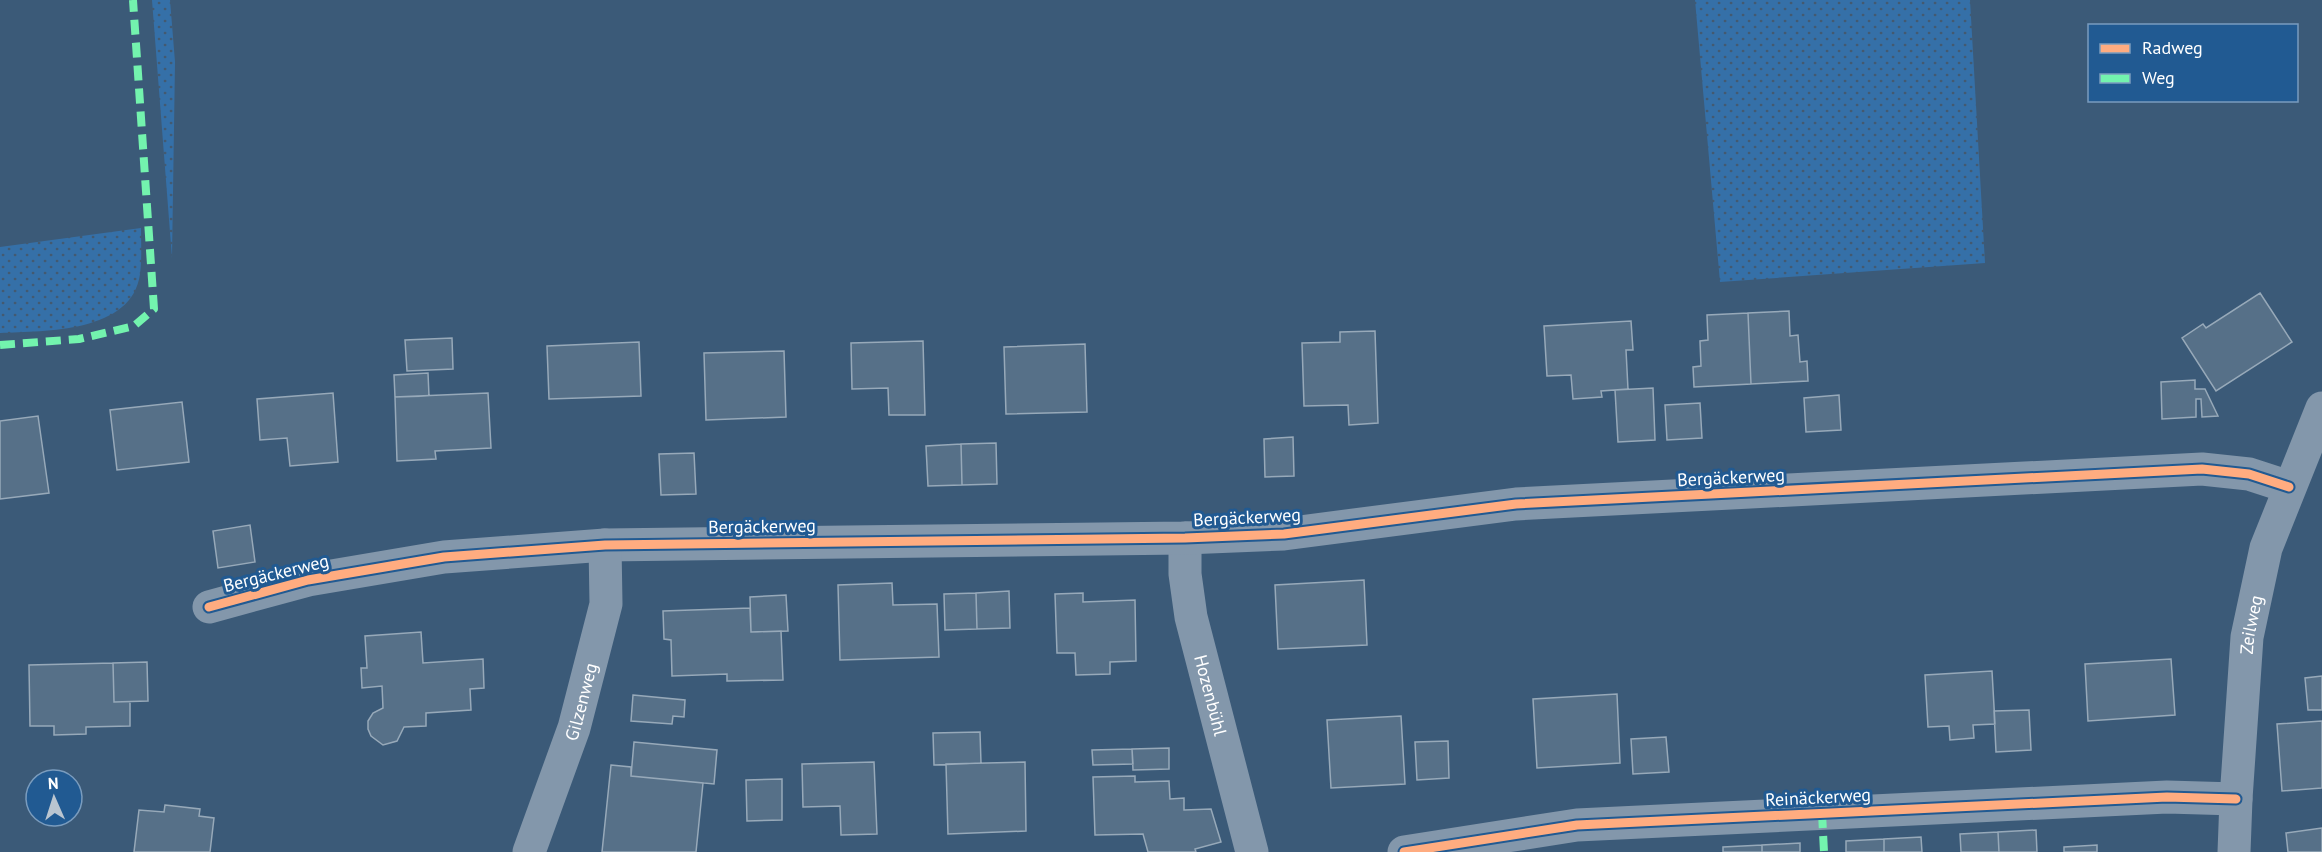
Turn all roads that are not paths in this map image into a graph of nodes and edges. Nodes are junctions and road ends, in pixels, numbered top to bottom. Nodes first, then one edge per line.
1 (2322, 408) edge
2 (2289, 487) junction
3 (1185, 538) junction
4 (606, 545) junction
5 (209, 607) dead end
6 (2236, 799) junction
7 (530, 852) edge
8 (1252, 852) edge
9 (1404, 852) edge
10 (2234, 852) edge

1 - 2 street, Zeilweg
2 - 3 street, Bergäckerweg
2 - 6 street, Zeilweg
3 - 4 street, Bergäckerweg
3 - 8 street, Hozenbühl
4 - 5 street, Bergäckerweg
4 - 7 street, Gilzenweg
6 - 9 street, Reinäckerweg
6 - 10 street, Zeilweg

